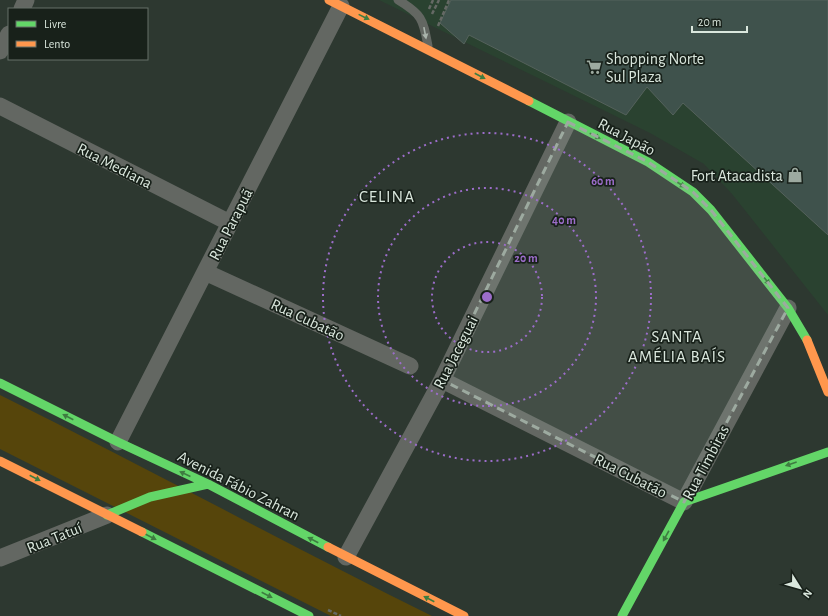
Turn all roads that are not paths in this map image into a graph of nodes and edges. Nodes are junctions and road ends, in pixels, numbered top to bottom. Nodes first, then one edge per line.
1 (398, 0) edge
2 (335, 3) edge
3 (8, 36) edge
4 (428, 49) junction
5 (0, 51) edge
6 (0, 106) edge
7 (568, 122) junction
8 (230, 223) junction
9 (205, 272) junction
10 (788, 308) junction
11 (410, 366) dead end
12 (442, 380) junction
13 (0, 383) edge
14 (828, 392) edge
15 (118, 442) junction
16 (828, 452) edge
17 (0, 461) edge
18 (208, 484) junction
19 (684, 502) junction
20 (107, 515) junction
21 (346, 557) junction
22 (0, 558) edge
23 (309, 616) edge
24 (464, 616) edge
25 (622, 616) edge

1 -> 4 lane
2 -> 4 main road, Rua Japão
2 - 8 street, Rua Parapuã
3 - 5 street
4 -> 7 main road, Rua Japão
6 - 8 street, Rua Mediana
7 -> 10 main road, Rua Japão
7 - 12 street, Rua Jaceguai
8 - 9 street, Rua Parapuã
9 - 11 street, Rua Cubatão
9 - 15 street, Rua Parapuã
10 - 14 main road, Rua Japão
10 - 19 street, Rua Timbiras
12 - 19 street, Rua Cubatão
12 - 21 street, Rua Jaceguai
15 -> 13 main road, Avenida Fábio Zahran
18 -> 15 main road, Avenida Fábio Zahran
16 -> 19 main road, Rua Cubatão
17 -> 20 main road
18 - 20 main road
21 -> 18 main road, Avenida Fábio Zahran
19 -> 25 main road, Rua Timbiras
20 - 22 street, Rua Tatuí
20 -> 23 main road
24 -> 21 main road, Avenida Fábio Zahran

